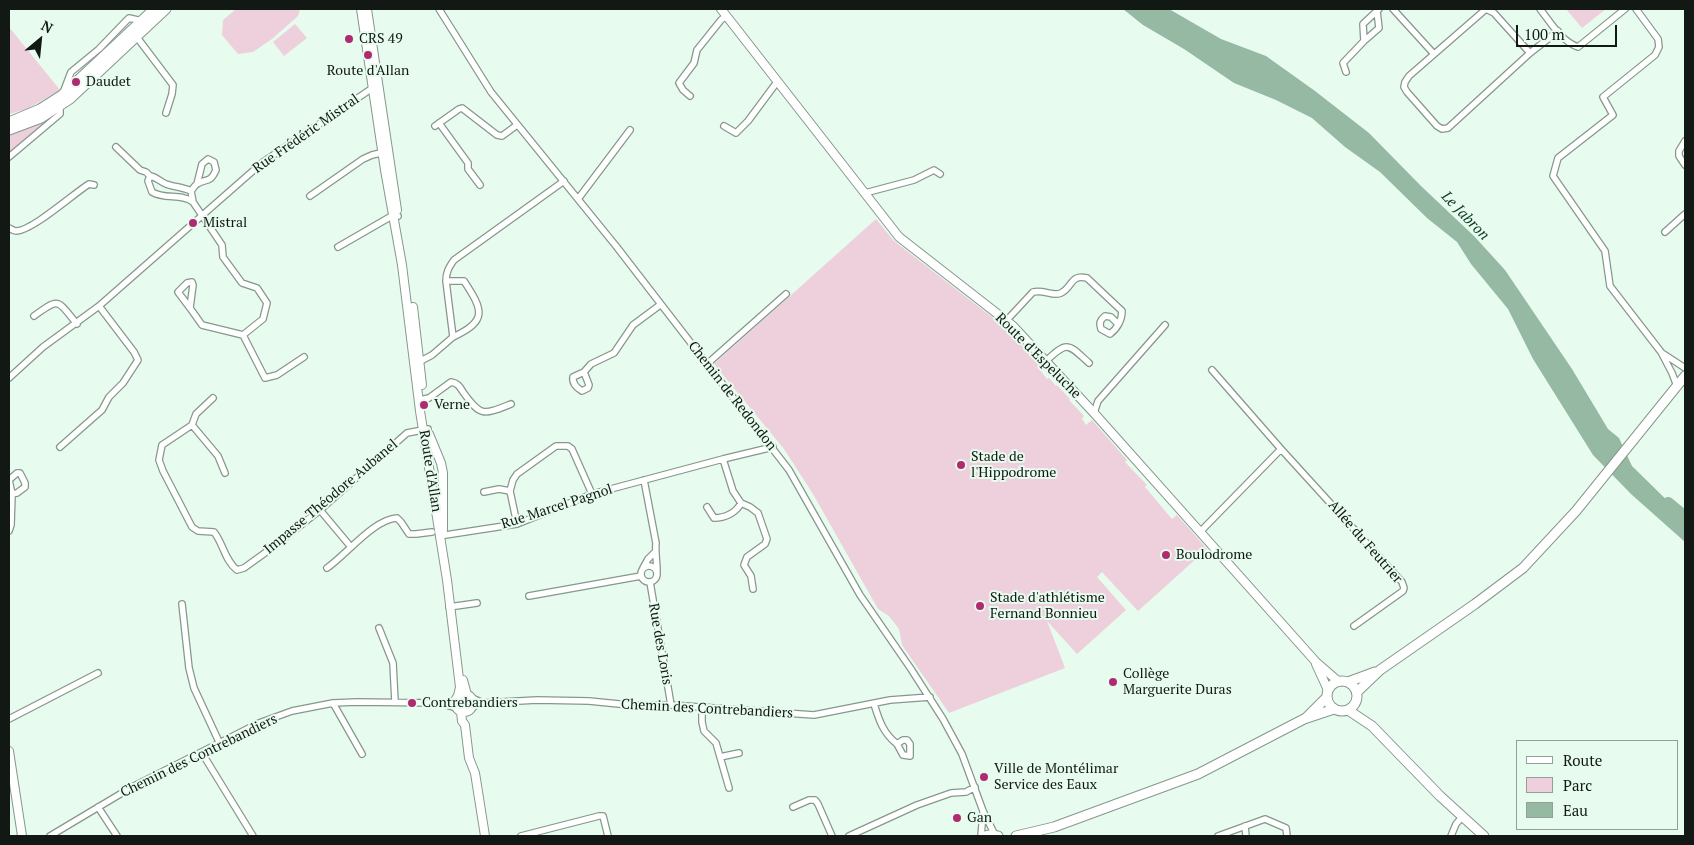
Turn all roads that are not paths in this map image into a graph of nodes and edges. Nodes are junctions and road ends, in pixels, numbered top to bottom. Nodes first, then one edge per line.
1 (154, 9) edge
2 (166, 9) edge
3 (361, 9) edge
4 (367, 9) edge
5 (439, 9) edge
6 (721, 9) edge
7 (1393, 9) edge
8 (1540, 9) edge
9 (1625, 9) edge
10 (1636, 9) edge
11 (1378, 10) edge
12 (726, 16) junction
13 (1558, 31) junction
14 (136, 36) junction
15 (1364, 41) junction
16 (1530, 53) junction
17 (1434, 54) junction
18 (1346, 72) dead end
19 (777, 82) junction
20 (377, 86) junction
21 (690, 96) dead end
22 (60, 106) junction
23 (166, 113) dead end
24 (9, 122) edge
25 (517, 125) junction
26 (724, 126) dead end
27 (9, 130) edge
28 (630, 130) dead end
29 (1685, 141) edge
30 (116, 147) dead end
31 (386, 152) junction
32 (9, 156) edge
33 (1685, 165) edge
34 (940, 174) dead end
35 (150, 176) junction
36 (564, 181) junction
37 (197, 184) dead end
38 (94, 185) dead end
39 (480, 186) dead end
40 (191, 191) junction
41 (865, 193) junction
42 (310, 196) dead end
43 (578, 200) junction
44 (193, 202) junction
45 (1685, 214) edge
46 (201, 216) junction
47 (396, 216) junction
48 (9, 228) edge
49 (1665, 232) dead end
50 (338, 248) dead end
51 (446, 281) junction
52 (786, 294) dead end
53 (660, 304) junction
54 (99, 306) junction
55 (190, 308) dead end
56 (34, 316) dead end
57 (1006, 321) junction
58 (76, 324) junction
59 (1118, 324) dead end
60 (1165, 325) dead end
61 (242, 335) junction
62 (454, 337) junction
63 (1661, 352) junction
64 (416, 353) junction
65 (432, 354) junction
66 (304, 357) dead end
67 (1046, 361) junction
68 (417, 362) junction
69 (1089, 363) dead end
70 (707, 364) junction
71 (1685, 368) edge
72 (1212, 370) dead end
73 (584, 372) dead end
74 (1685, 376) edge
75 (9, 378) edge
76 (1677, 386) junction
77 (214, 398) dead end
78 (421, 400) junction
79 (511, 404) dead end
80 (1094, 412) junction
81 (192, 425) junction
82 (425, 429) junction
83 (60, 447) dead end
84 (773, 448) junction
85 (1281, 449) junction
86 (723, 459) junction
87 (225, 473) dead end
88 (644, 480) junction
89 (510, 491) junction
90 (484, 492) dead end
91 (12, 494) dead end
92 (592, 494) junction
93 (742, 503) junction
94 (707, 507) dead end
95 (320, 510) junction
96 (517, 524) junction
97 (9, 531) edge
98 (432, 532) dead end
99 (1200, 532) junction
100 (442, 536) junction
101 (351, 547) junction
102 (655, 552) junction
103 (327, 568) dead end
104 (643, 568) junction
105 (657, 571) junction
106 (641, 576) junction
107 (650, 582) junction
108 (753, 589) dead end
109 (529, 596) dead end
110 (477, 603) dead end
111 (182, 604) dead end
112 (451, 607) junction
113 (1354, 626) dead end
114 (379, 628) dead end
115 (1316, 662) junction
116 (1380, 670) junction
117 (98, 673) dead end
118 (1343, 682) junction
119 (1328, 694) junction
120 (469, 697) junction
121 (930, 697) junction
122 (1357, 697) junction
123 (394, 702) junction
124 (333, 703) junction
125 (483, 703) junction
126 (874, 704) junction
127 (671, 705) junction
128 (462, 706) junction
129 (702, 707) junction
130 (1334, 709) junction
131 (1348, 710) junction
132 (9, 718) edge
133 (1304, 719) junction
134 (1372, 726) junction
135 (220, 744) junction
136 (897, 744) dead end
137 (9, 751) edge
138 (202, 753) junction
139 (739, 753) dead end
140 (362, 754) dead end
141 (720, 757) junction
142 (9, 760) edge
143 (975, 787) junction
144 (729, 788) dead end
145 (794, 807) dead end
146 (98, 808) junction
147 (983, 811) junction
148 (1462, 817) junction
149 (1245, 826) junction
150 (1054, 827) junction
151 (22, 836) edge
152 (50, 836) edge
153 (117, 836) edge
154 (253, 836) edge
155 (485, 836) edge
156 (521, 836) edge
157 (608, 836) edge
158 (832, 836) edge
159 (849, 836) edge
160 (983, 836) edge
161 (997, 836) edge
162 (1016, 836) edge
163 (1036, 836) edge
164 (1218, 836) edge
165 (1246, 836) edge
166 (1287, 836) edge
167 (1451, 836) edge
168 (1484, 836) edge

1 - 24 main road
2 - 14 main road
3 - 20 street, Route d'Allan
4 - 20 street, Route d'Allan
5 - 25 street, Chemin de Redondon
6 - 12 street, Route d'Espeluche
7 - 17 street
8 - 13 street
9 - 13 street
10 - 63 street
11 - 15 street
11 - 15 street
12 - 19 street, Route d'Espeluche
12 - 21 street
13 - 16 street
14 - 22 main road
14 - 23 street
15 - 18 street
16 - 17 street
16 - 17 street
19 - 26 street
19 - 41 street, Route d'Espeluche
20 - 31 street, Route d'Allan
20 - 46 street, Rue Frédéric Mistral
22 - 27 main road
22 - 32 street
25 - 36 street, Chemin de Redondon
25 - 39 street
28 - 43 street
29 - 33 street
30 - 35 street
31 - 42 street
31 - 47 street, Route d'Allan
34 - 41 street
35 - 40 street
35 - 44 street
36 - 43 street, Chemin de Redondon
36 - 51 street
37 - 40 street
38 - 48 street
40 - 44 street
41 - 57 street, Route d'Espeluche
43 - 53 street, Chemin de Redondon
44 - 46 street
45 - 49 street
46 - 54 street, Rue Frédéric Mistral
46 - 61 street
47 - 50 street
47 - 64 street, Route d'Allan
51 - 62 street
51 - 62 street
52 - 70 street
53 - 70 street, Chemin de Redondon
53 - 73 street
54 - 58 street, Rue Frédéric Mistral
54 - 83 street
55 - 61 street
56 - 58 street
57 - 59 street
57 - 67 street, Route d'Espeluche
58 - 75 street, Rue Frédéric Mistral
60 - 80 street
61 - 66 street
62 - 65 street
63 - 71 street
63 - 76 street
64 - 65 street
64 - 68 street, Route d'Allan
65 - 68 street
67 - 69 street
67 - 80 street, Route d'Espeluche
68 - 78 street, Route d'Allan
70 - 84 street, Chemin de Redondon
72 - 85 street, Allée du Feutrier
74 - 76 main road
76 - 116 main road
77 - 81 street
78 - 79 street
78 - 82 street, Route d'Allan
80 - 99 street, Route d'Espeluche
81 - 87 street
81 - 95 street, Impasse Théodore Aubanel
82 - 95 street, Impasse Théodore Aubanel
82 - 100 street, Route d'Allan
82 - 100 street, Route d'Allan
84 - 86 street, Rue Marcel Pagnol
84 - 121 street, Chemin de Redondon
85 - 99 street
85 - 113 street, Allée du Feutrier
86 - 88 street, Rue Marcel Pagnol
86 - 93 street
88 - 92 street, Rue Marcel Pagnol
88 - 102 street
89 - 90 street
89 - 92 street
89 - 96 street
91 - 97 street
92 - 96 street, Rue Marcel Pagnol
93 - 94 street
93 - 108 street
95 - 101 street
96 - 100 street, Rue Marcel Pagnol
98 - 101 street
99 - 115 street, Route d'Espeluche
100 - 112 street, Route d'Allan
101 - 103 street
102 - 104 street
102 - 105 street
104 - 105 street
104 - 106 street
105 - 107 street
106 - 107 street
106 - 109 street
107 - 127 street, Rue des Loris
110 - 112 street
111 - 135 street
112 - 120 street, Route d'Allan
112 - 128 street, Route d'Allan
114 - 123 street
115 - 118 street, Route d'Espeluche
115 - 119 street, Route d'Espeluche
116 - 118 main road
116 - 122 main road
117 - 132 street
118 - 119 main road
118 - 122 main road
119 - 130 main road
119 - 133 main road
120 - 125 street, Chemin des Contrebandiers
120 - 128 street
120 - 128 street, Route d'Allan
121 - 126 street, Chemin des Contrebandiers
121 - 143 street, Chemin de Redondon
122 - 131 main road
122 - 134 main road
123 - 124 street, Chemin des Contrebandiers
123 - 128 street, Chemin des Contrebandiers
124 - 135 street, Chemin des Contrebandiers
124 - 140 street
125 - 127 street, Chemin des Contrebandiers
125 - 128 street, Chemin des Contrebandiers
126 - 129 street, Chemin des Contrebandiers
126 - 136 street
127 - 129 street, Chemin des Contrebandiers
128 - 155 street, Route d'Allan
129 - 141 street
130 - 131 main road
130 - 133 main road
131 - 134 main road
133 - 150 main road
134 - 148 main road
135 - 138 street, Chemin des Contrebandiers
137 - 142 street
138 - 146 street, Chemin des Contrebandiers
138 - 154 street
139 - 141 street
141 - 144 street
142 - 151 street
143 - 147 street, Chemin de Redondon
143 - 159 street
145 - 158 street
146 - 152 street, Chemin des Contrebandiers
146 - 153 street
147 - 160 street, Chemin de Redondon
147 - 161 street, Chemin de Redondon
148 - 167 street
148 - 168 main road
149 - 164 street
149 - 165 street
149 - 166 street
150 - 162 main road
150 - 163 main road
156 - 157 street
160 - 161 main road

